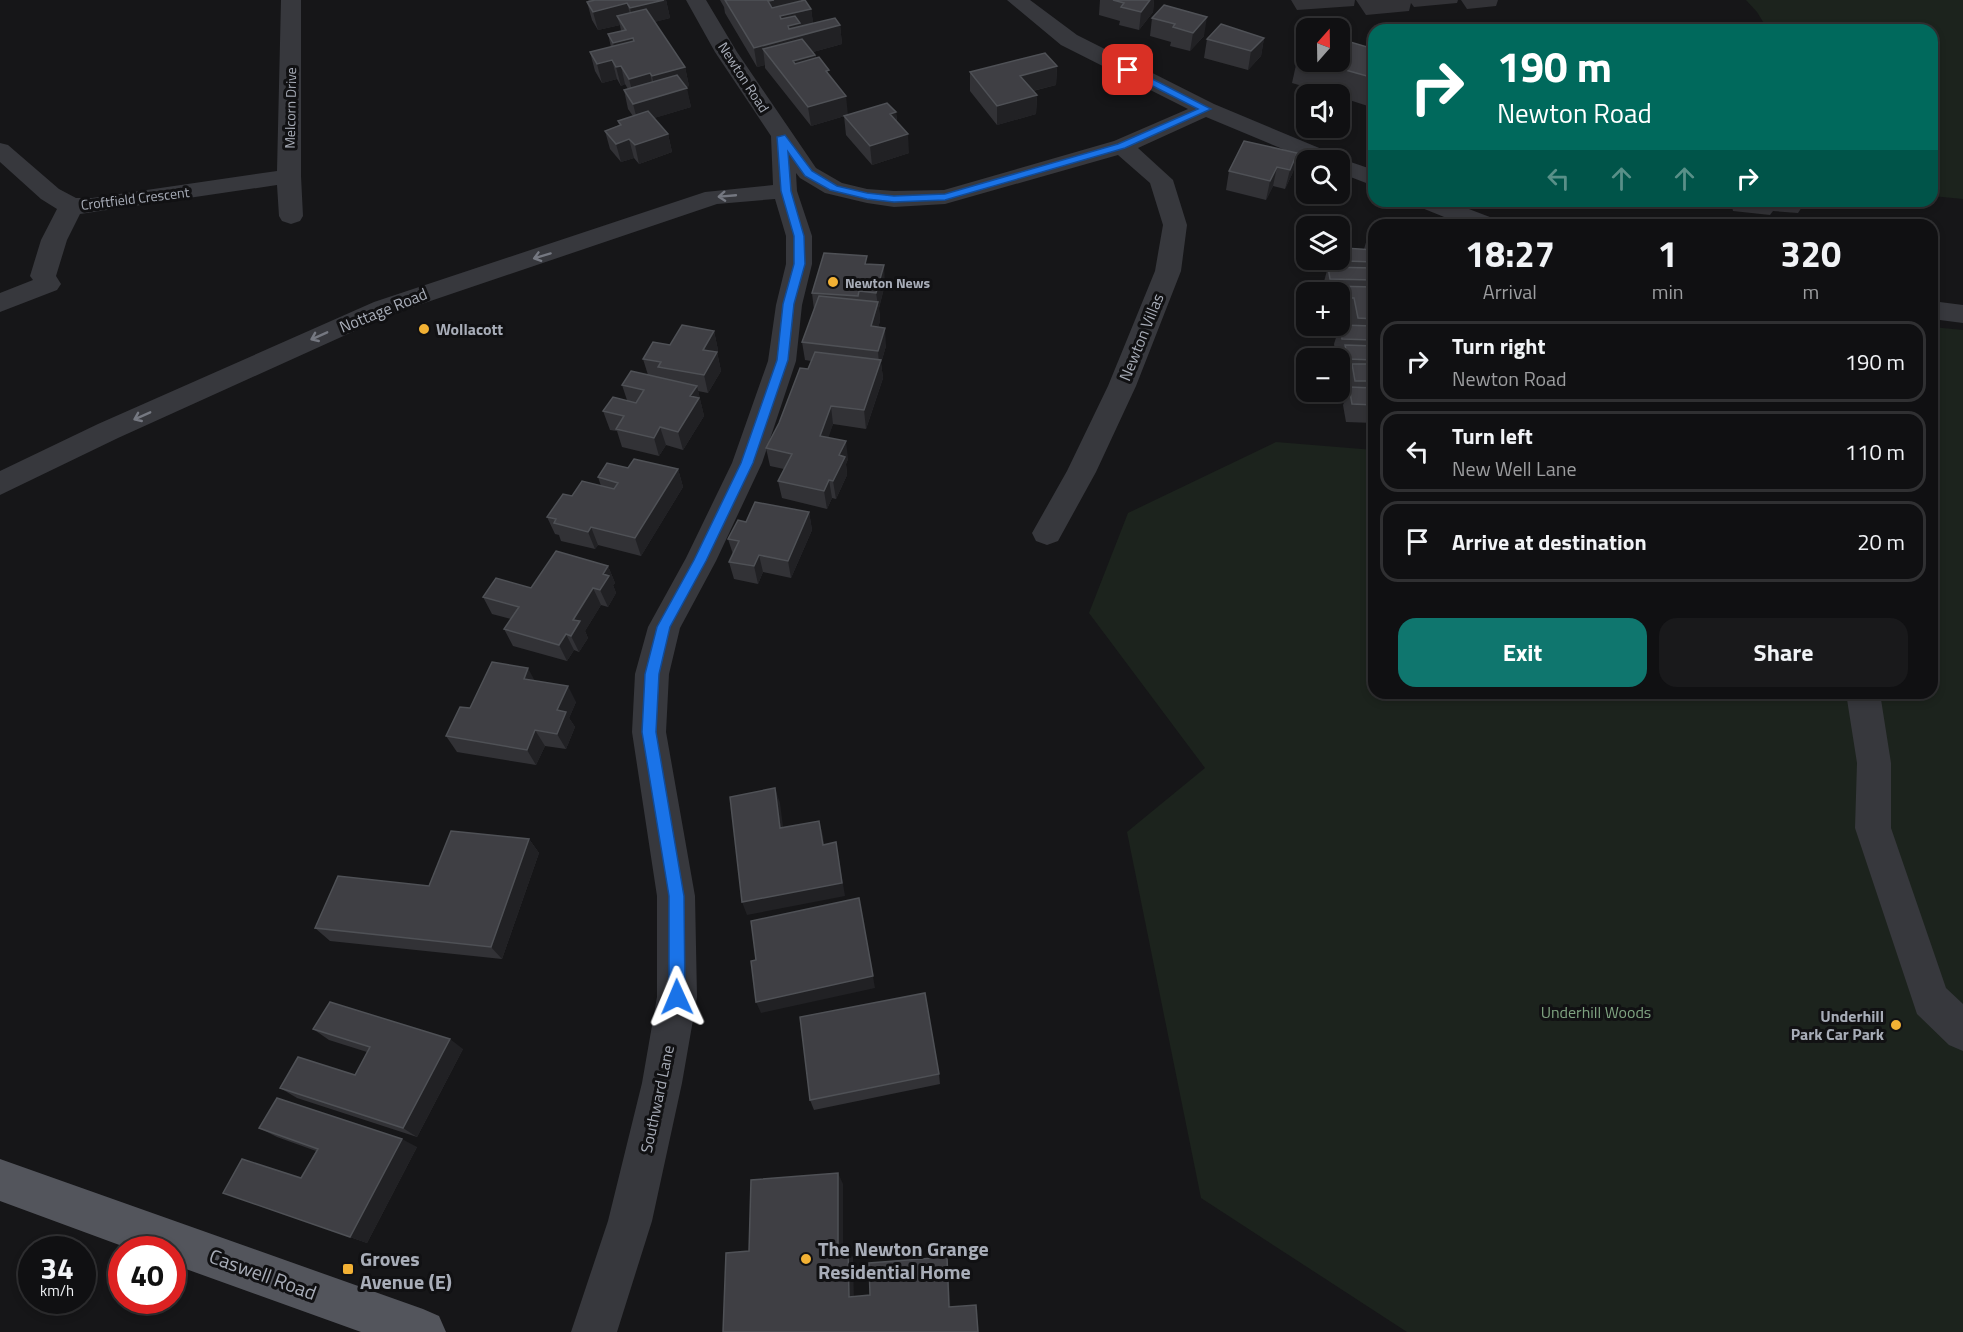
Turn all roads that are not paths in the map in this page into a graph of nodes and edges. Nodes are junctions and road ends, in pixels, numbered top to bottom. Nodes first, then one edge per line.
1 (291, 0) edge
2 (696, 0) edge
3 (1017, 0) edge
4 (1206, 109) junction
5 (782, 137) junction
6 (1122, 146) junction
7 (0, 150) edge
8 (1304, 150) edge
9 (1350, 169) edge
10 (289, 176) junction
11 (1368, 177) edge
12 (786, 191) junction
13 (71, 206) junction
14 (1440, 207) edge
15 (291, 216) dead end
16 (1467, 219) edge
17 (0, 303) edge
18 (1938, 311) edge
19 (1963, 314) edge
20 (0, 484) edge
21 (1047, 533) dead end
22 (1864, 699) edge
23 (1963, 1031) edge
24 (0, 1180) edge
25 (423, 1332) edge
26 (594, 1332) edge

1 - 10 street, Melcorn Drive
2 - 5 street, Newton Road
3 - 4 street
4 - 6 street, Newton Road
4 - 8 street
5 - 6 street, Newton Road
5 - 12 street, Southward Lane
6 - 21 street, Newton Villas
7 - 13 street, Croftfield Crescent
9 - 11 street
10 - 13 street, Croftfield Crescent
10 - 15 street, Melcorn Drive
12 -> 20 street, Nottage Road
12 - 26 street, Southward Lane
13 - 17 street
14 - 16 street
18 - 19 street
22 - 23 street
24 - 25 main road, Caswell Road

